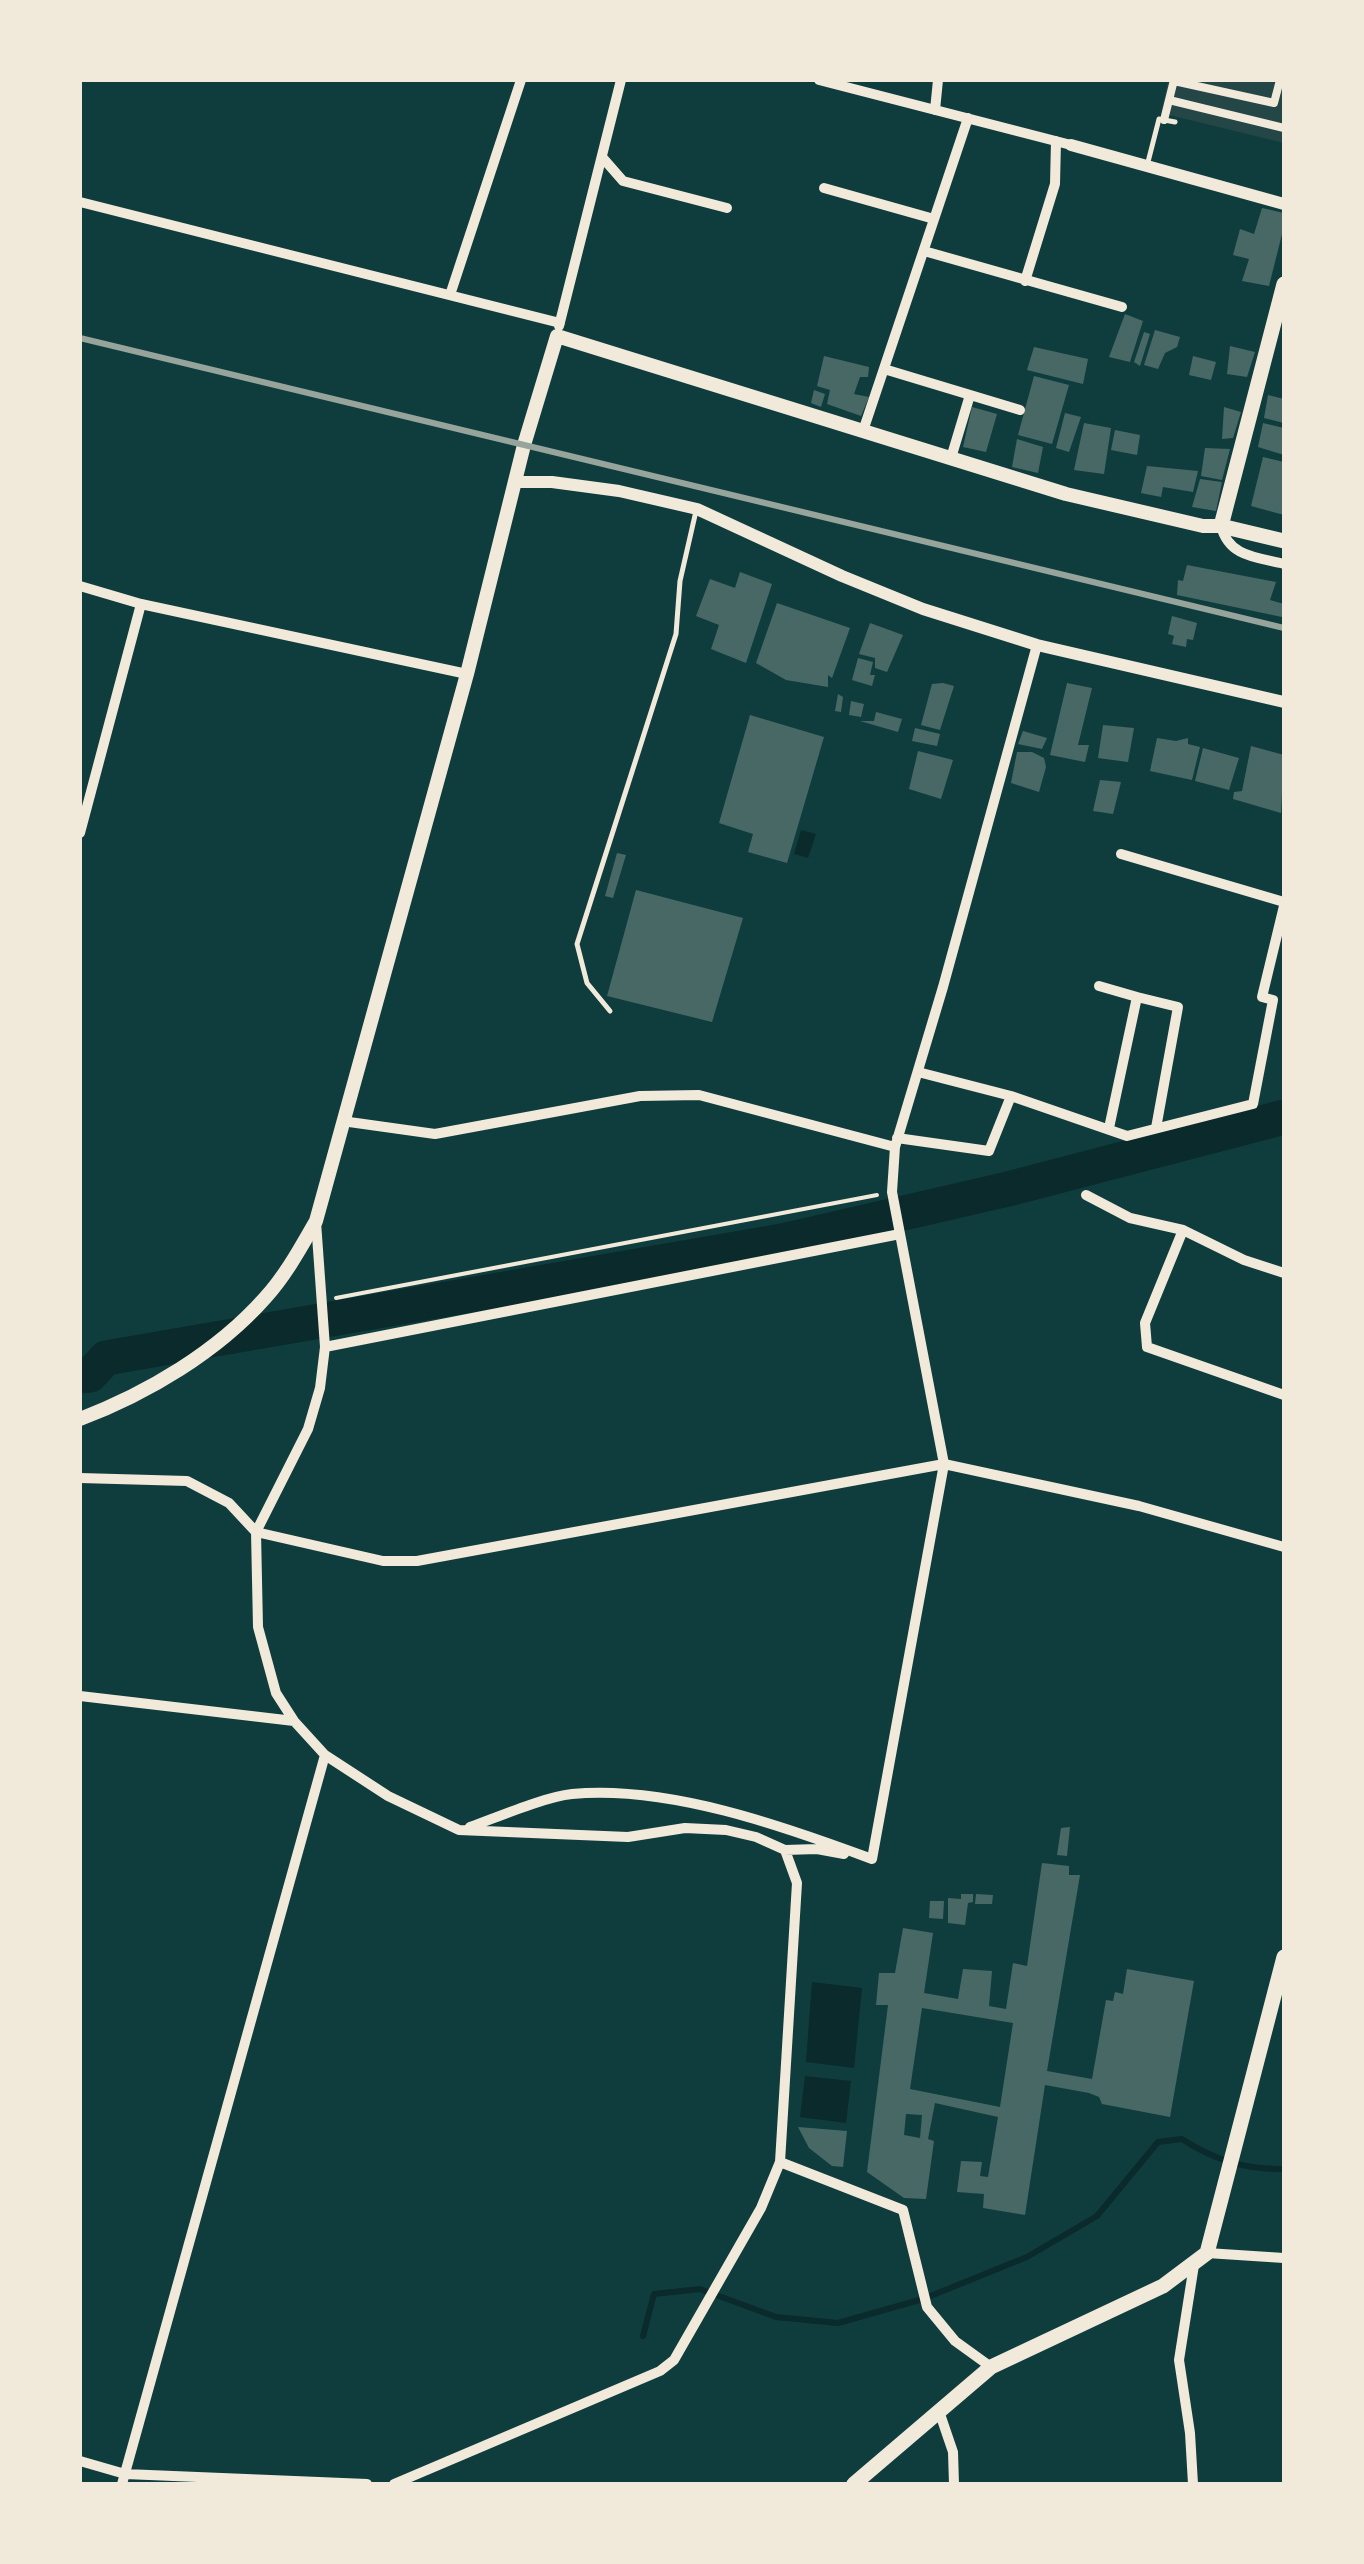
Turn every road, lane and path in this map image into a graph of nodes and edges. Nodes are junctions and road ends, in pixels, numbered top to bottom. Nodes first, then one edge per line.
1 (521, 80) edge
2 (622, 80) edge
3 (819, 80) edge
4 (938, 80) edge
5 (1174, 80) edge
6 (1238, 80) edge
7 (1280, 80) edge
8 (1237, 94) junction
9 (1169, 100) junction
10 (936, 110) junction
11 (968, 118) junction
12 (1164, 120) junction
13 (1175, 122) dead end
14 (1284, 128) edge
15 (1056, 141) junction
16 (1070, 145) joint
17 (602, 158) junction
18 (1147, 165) junction
19 (824, 188) dead end
20 (80, 202) edge
21 (1284, 204) edge
22 (726, 208) dead end
23 (934, 219) junction
24 (924, 251) junction
25 (1026, 280) junction
26 (1284, 284) edge
27 (450, 295) junction
28 (1122, 306) dead end
29 (558, 329) junction
30 (884, 369) junction
31 (970, 394) junction
32 (1020, 410) dead end
33 (863, 431) junction
34 (951, 458) junction
35 (516, 482) junction
36 (697, 508) junction
37 (1221, 526) junction
38 (1284, 541) edge
39 (1284, 564) edge
40 (80, 586) edge
41 (140, 604) junction
42 (1038, 645) junction
43 (467, 674) junction
44 (1284, 702) edge
45 (80, 833) edge
46 (1121, 854) dead end
47 (1284, 904) edge
48 (1100, 986) dead end
49 (1137, 998) junction
50 (610, 1012) dead end
51 (918, 1072) junction
52 (1010, 1096) junction
53 (342, 1121) junction
54 (1109, 1128) junction
55 (1156, 1128) junction
56 (896, 1143) junction
57 (892, 1192) junction
58 (1086, 1195) dead end
59 (316, 1221) junction
60 (1183, 1230) junction
61 (900, 1234) junction
62 (1284, 1273) edge
63 (322, 1301) junction
64 (324, 1347) junction
65 (1284, 1395) edge
66 (80, 1418) edge
67 (944, 1464) junction
68 (80, 1478) edge
69 (256, 1532) junction
70 (1284, 1547) edge
71 (80, 1696) edge
72 (294, 1721) junction
73 (325, 1755) junction
74 (459, 1830) junction
75 (785, 1850) junction
76 (872, 1859) junction
77 (1284, 1957) edge
78 (780, 2162) junction
79 (1207, 2253) junction
80 (1284, 2258) edge
81 (1194, 2264) junction
82 (991, 2367) junction
83 (940, 2411) junction
84 (80, 2461) edge
85 (124, 2479) edge
86 (367, 2484) edge
87 (394, 2484) edge
88 (854, 2484) edge
89 (954, 2484) edge
90 (1193, 2484) edge

1 - 27 street
2 - 17 street
3 - 10 street
4 - 10 street
5 - 8 street
5 - 9 street
6 - 8 street
7 - 8 street
9 - 12 street
9 - 14 street
10 - 11 street
11 - 15 street
11 - 23 street
12 - 13 lane
12 - 18 lane
15 - 16 street
15 - 25 street
16 - 18 street
17 - 22 street
17 - 29 street
18 - 21 street
19 - 23 street
20 - 27 street
23 - 24 street
24 - 25 street
24 - 30 street
25 - 28 street
26 - 37 main road
27 - 29 street
29 - 33 main road
29 - 35 main road
30 - 31 street
30 - 33 street
31 - 32 street
31 - 34 street
33 - 34 main road
34 - 37 main road
35 - 36 street
35 - 43 main road
36 - 42 street
36 - 50 lane
37 - 38 main road
37 - 39 street
40 - 41 street
41 - 43 street
41 - 45 street
42 - 44 street
42 - 51 street
43 - 53 main road
46 - 47 street
47 - 55 street
48 - 49 street
49 - 54 street
49 - 55 street
51 - 52 street
51 - 56 street
52 - 54 street
52 - 56 street
53 - 56 street
53 - 59 main road
54 - 55 street
56 - 57 street
57 - 61 street
57 - 63 path
58 - 60 street
59 - 63 street
59 - 66 main road
60 - 62 street
60 - 65 street
61 - 64 street
61 - 67 street
63 - 64 street
64 - 69 street
67 - 69 street
67 - 70 street
67 - 76 street
68 - 69 street
69 - 72 street
71 - 72 street
72 - 73 street
73 - 74 street
73 - 85 street
74 - 75 street
74 - 76 street
75 - 76 street
75 - 78 street
77 - 79 main road
78 - 82 street
78 - 87 street
79 - 80 street
79 - 81 main road
81 - 82 main road
81 - 90 street
82 - 83 main road
83 - 88 main road
83 - 89 street
84 - 85 street
85 - 86 street

